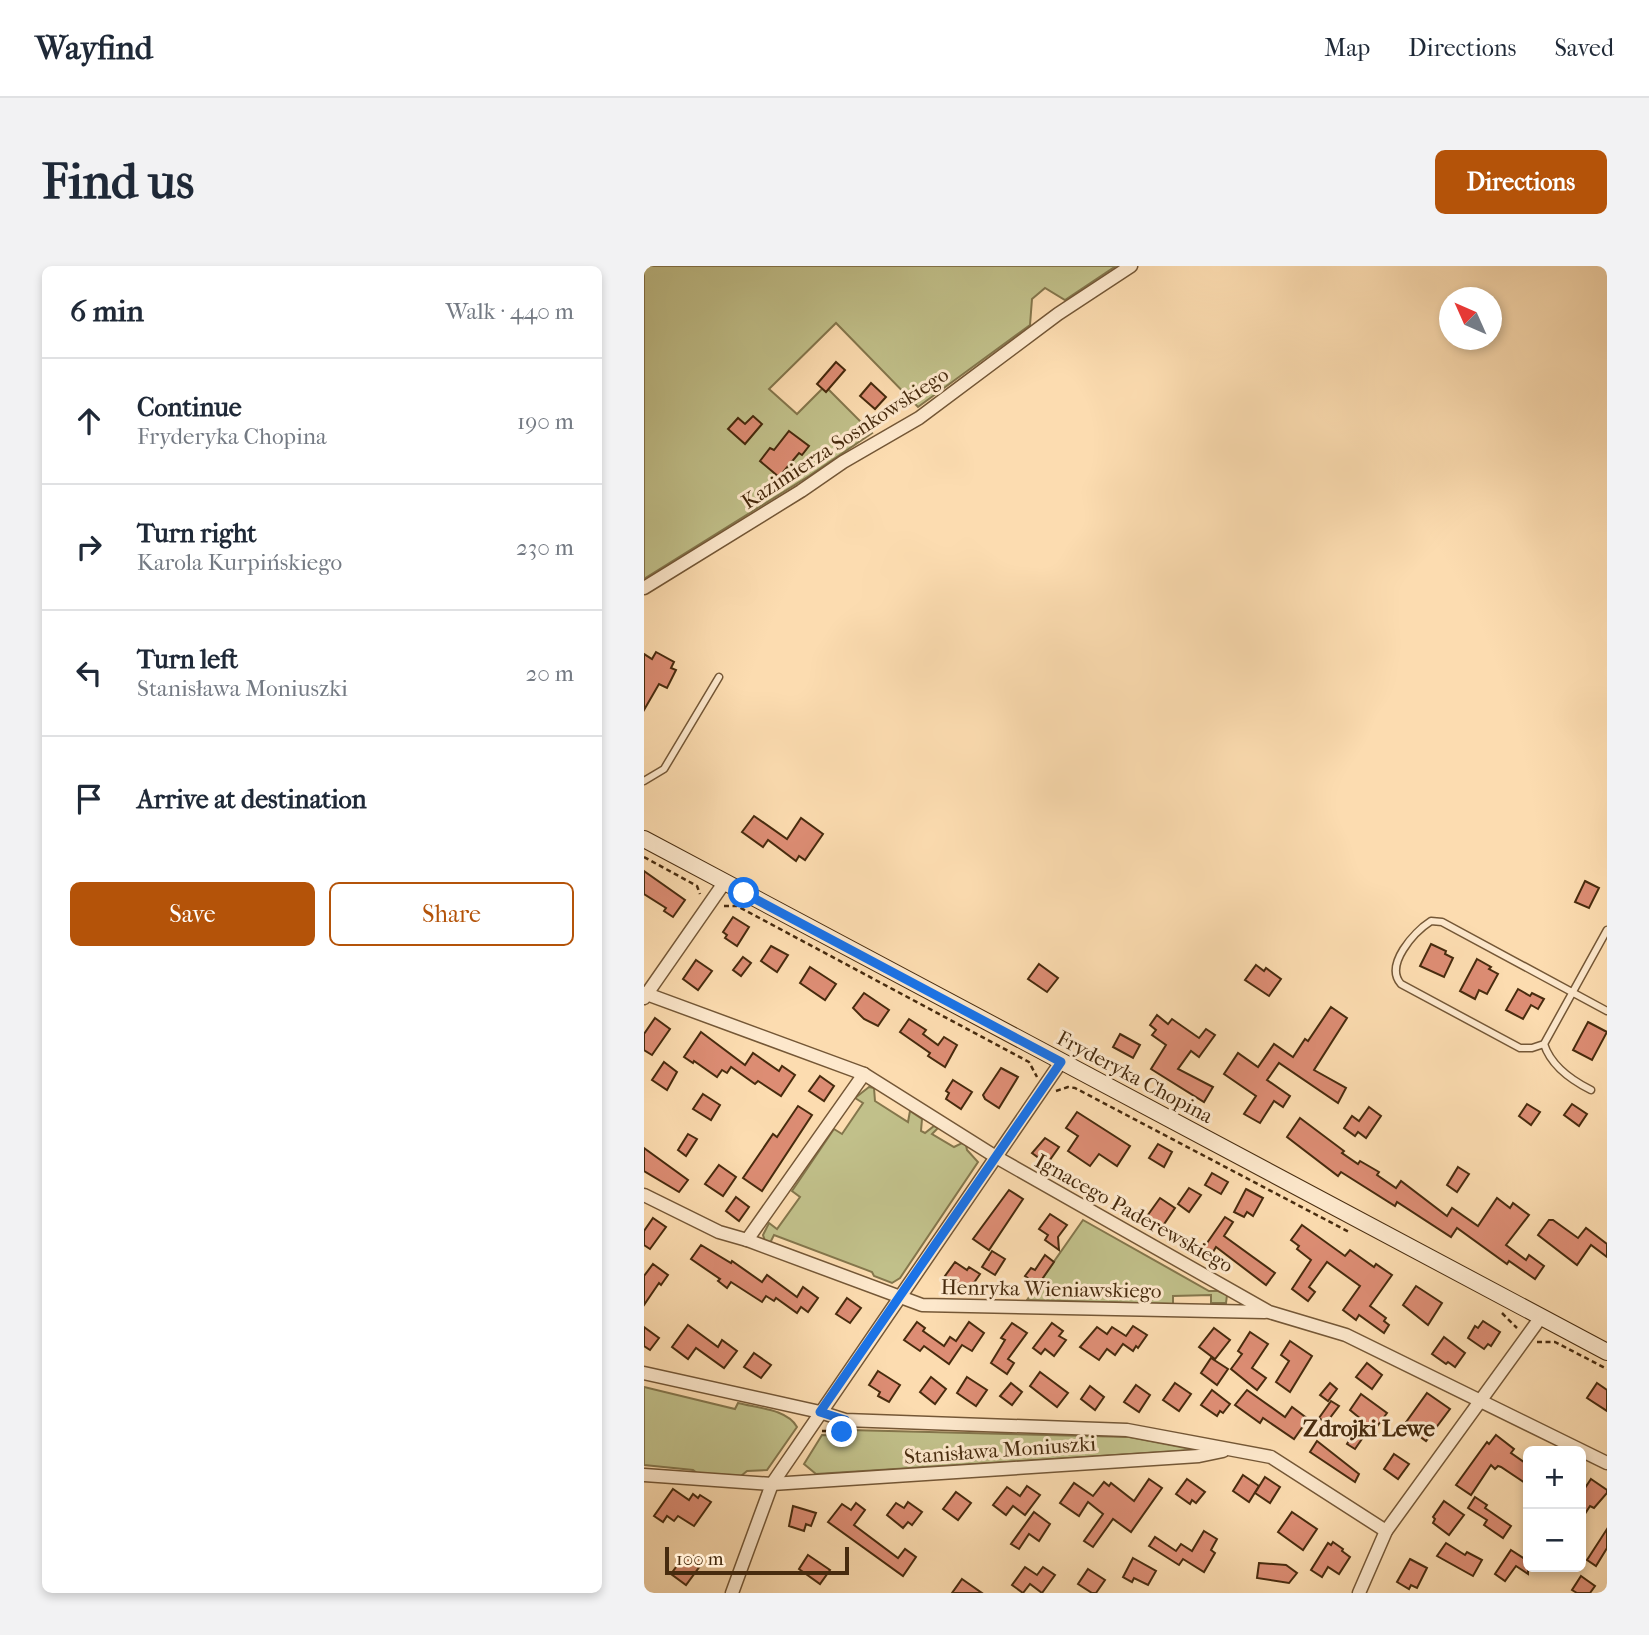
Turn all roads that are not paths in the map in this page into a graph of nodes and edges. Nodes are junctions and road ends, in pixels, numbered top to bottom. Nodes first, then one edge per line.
1 (1131, 266) edge
2 (644, 588) edge
3 (719, 677) dead end
4 (644, 782) edge
5 (644, 839) edge
6 (724, 883) junction
7 (1607, 930) edge
8 (1572, 994) junction
9 (645, 995) edge
10 (1607, 1011) edge
11 (1544, 1044) junction
12 (1061, 1062) junction
13 (864, 1074) junction
14 (1591, 1090) dead end
15 (996, 1157) junction
16 (644, 1195) edge
17 (747, 1240) junction
18 (901, 1297) junction
19 (1269, 1312) junction
20 (1541, 1317) junction
21 (1607, 1352) edge
22 (644, 1373) edge
23 (1480, 1402) junction
24 (820, 1412) junction
25 (1230, 1450) junction
26 (1607, 1463) edge
27 (644, 1475) edge
28 (772, 1484) junction
29 (1386, 1531) junction
30 (732, 1593) edge
31 (1359, 1593) edge

1 - 2 street, Kazimierza Sosnkowskiego
3 - 4 lane
5 - 6 street, Fryderyka Chopina
6 - 9 street
6 - 12 street, Fryderyka Chopina
7 - 8 lane
8 - 10 lane
8 - 11 lane
8 - 11 lane
9 - 13 street, Ignacego Paderewskiego
11 - 14 lane
12 - 15 street
12 - 20 street, Fryderyka Chopina
13 - 15 street, Ignacego Paderewskiego
13 - 17 street
15 - 18 street
15 - 19 street, Ignacego Paderewskiego
16 - 17 street, Henryka Wieniawskiego
17 - 18 street, Henryka Wieniawskiego
18 - 19 street, Henryka Wieniawskiego
18 - 24 street
19 - 23 street, Ignacego Paderewskiego
20 - 21 street, Fryderyka Chopina
20 - 23 street
22 - 24 street, Stanisława Moniuszki
23 - 26 street, Ignacego Paderewskiego
23 - 29 street
24 - 25 street, Stanisława Moniuszki
24 - 28 street
25 - 28 street, Stanisława Moniuszki
25 - 29 street, Stanisława Moniuszki
27 - 28 street, Stanisława Moniuszki
28 - 30 street
29 - 31 street

